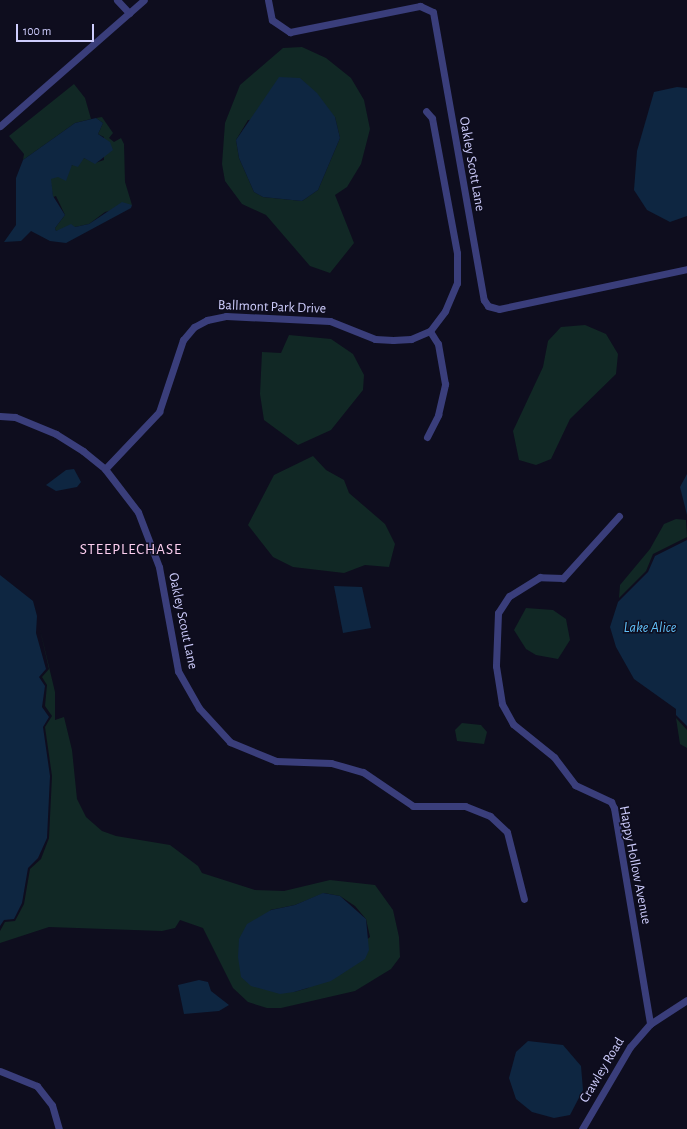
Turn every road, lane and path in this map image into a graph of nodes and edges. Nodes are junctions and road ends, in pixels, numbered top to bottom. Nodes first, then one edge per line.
1 (118, 0) edge
2 (144, 0) edge
3 (268, 0) edge
4 (129, 13) junction
5 (426, 111) dead end
6 (0, 126) edge
7 (687, 269) edge
8 (430, 331) junction
9 (0, 416) edge
10 (427, 437) dead end
11 (105, 469) junction
12 (619, 516) dead end
13 (524, 899) dead end
14 (687, 1000) edge
15 (650, 1024) junction
16 (0, 1071) edge
17 (59, 1129) edge
18 (582, 1129) edge

1 - 4 street
2 - 4 street
3 - 7 street, Oakley Scott Lane
4 - 6 street
5 - 8 street
8 - 10 street
8 - 11 street, Ballmont Park Drive
9 - 11 street, Oakley Scout Lane
11 - 13 street, Oakley Scout Lane
12 - 15 street, Happy Hollow Avenue
14 - 15 street, Crawley Road
15 - 18 street, Crawley Road
16 - 17 street

